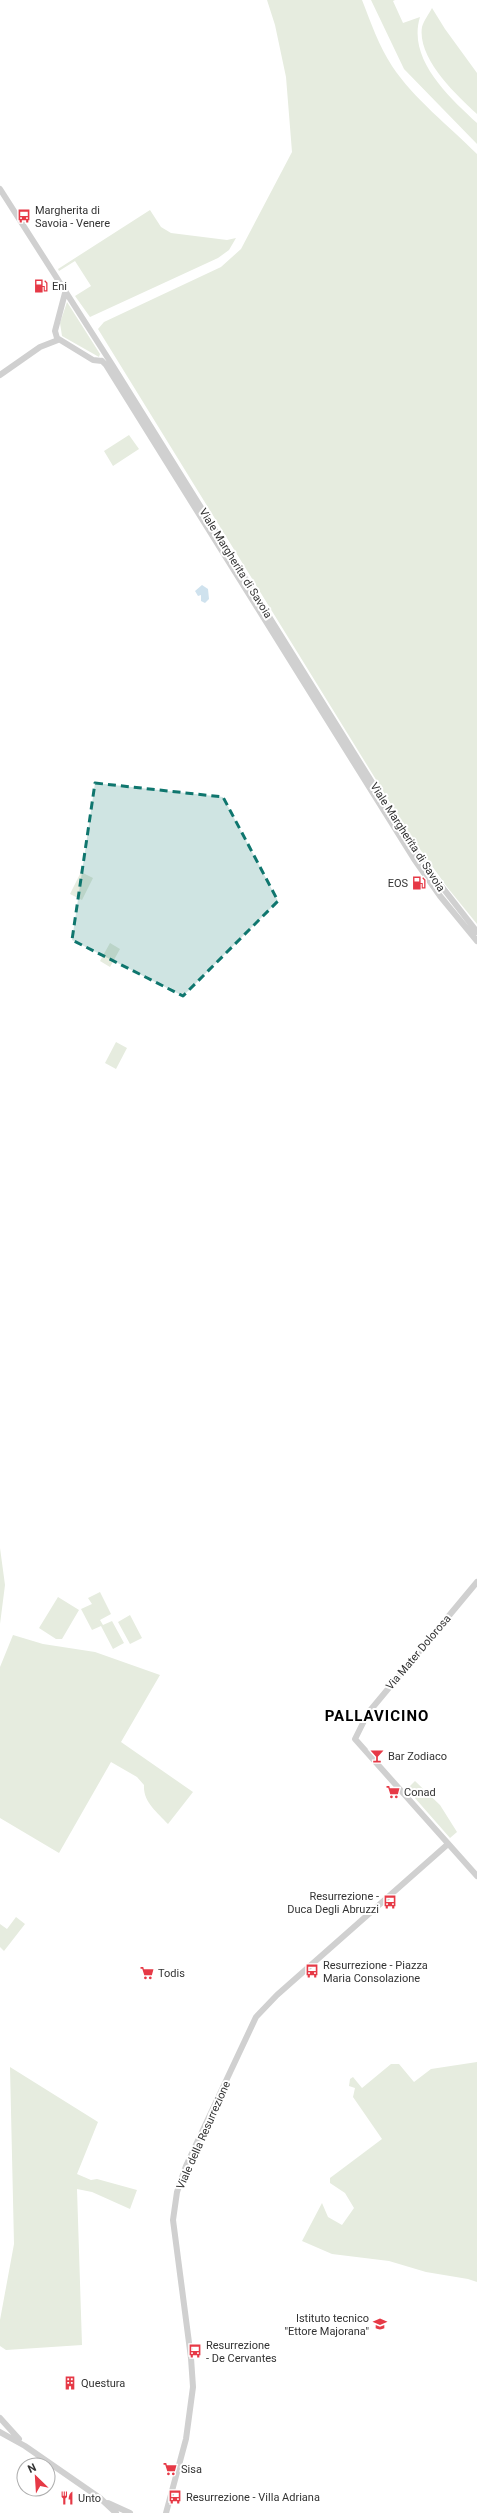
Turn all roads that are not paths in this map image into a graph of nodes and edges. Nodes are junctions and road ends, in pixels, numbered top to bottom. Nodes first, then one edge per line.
1 (0, 189) edge
2 (66, 297) junction
3 (55, 330) junction
4 (58, 340) junction
5 (40, 347) junction
6 (105, 355) junction
7 (102, 361) junction
8 (0, 375) edge
9 (477, 932) edge
10 (477, 941) edge
11 (477, 1582) edge
12 (448, 1844) junction
13 (477, 1876) edge
14 (0, 2418) edge
15 (0, 2432) edge
16 (25, 2446) junction
17 (100, 2498) junction
18 (116, 2513) edge
19 (130, 2513) edge
20 (166, 2513) edge

1 - 2 street, Viale Margherita di Savoia
2 - 3 street
2 - 6 street, Viale Margherita di Savoia
3 - 4 street
3 - 5 street
4 - 5 street
4 - 7 street
5 - 8 street
6 - 7 street
6 - 9 street, Viale Margherita di Savoia
7 - 10 street, Viale Margherita di Savoia
11 - 12 street, Via Mater Dolorosa
12 - 13 street
12 - 20 street, Viale della Resurrezione
14 - 16 street
15 - 16 street
16 - 17 street
17 - 18 street
17 - 19 street

